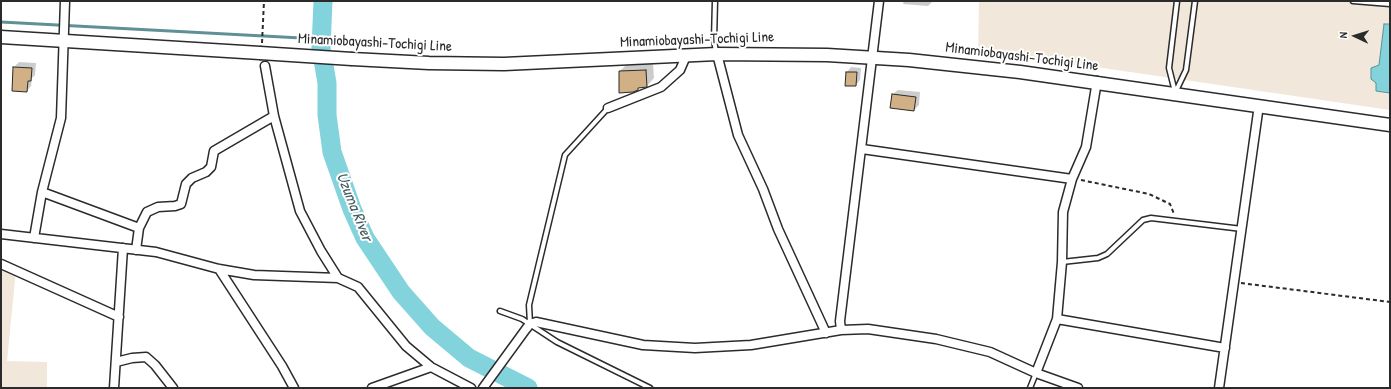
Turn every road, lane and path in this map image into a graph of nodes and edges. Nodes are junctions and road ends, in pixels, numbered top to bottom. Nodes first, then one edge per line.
1 (65, 1) edge
2 (264, 1) edge
3 (715, 1) edge
4 (879, 1) edge
5 (1177, 1) edge
6 (1195, 1) edge
7 (1353, 1) edge
8 (1390, 4) edge
9 (1, 37) edge
10 (62, 41) junction
11 (716, 54) junction
12 (686, 56) junction
13 (872, 58) junction
14 (265, 66) joint
15 (1097, 82) junction
16 (1175, 93) junction
17 (1259, 105) junction
18 (608, 108) joint
19 (274, 116) junction
20 (1390, 125) edge
21 (862, 149) junction
22 (1072, 179) junction
23 (42, 192) junction
24 (1174, 220) junction
25 (139, 228) junction
26 (1242, 229) junction
27 (1, 234) edge
28 (34, 238) junction
29 (123, 248) junction
30 (136, 250) junction
31 (1062, 262) junction
32 (1, 264) edge
33 (219, 269) junction
34 (338, 278) junction
35 (1234, 282) junction
36 (1390, 302) edge
37 (500, 311) dead end
38 (119, 317) junction
39 (1057, 319) junction
40 (528, 326) junction
41 (841, 330) junction
42 (826, 333) junction
43 (1225, 348) junction
44 (116, 362) junction
45 (431, 366) junction
46 (1036, 373) junction
47 (114, 388) edge
48 (173, 388) edge
49 (294, 388) edge
50 (372, 388) edge
51 (471, 388) edge
52 (483, 388) edge
53 (650, 388) edge
54 (1030, 388) edge
55 (1078, 388) edge
56 (1219, 388) edge

1 - 10 street
2 - 14 path
3 - 11 lane
4 - 13 street
5 - 16 lane
6 - 16 lane
7 - 8 lane
9 - 10 main road, Minamiobayashi-Tochigi Line
10 - 12 main road, Minamiobayashi-Tochigi Line, bridge
10 - 23 street
11 - 12 main road, Minamiobayashi-Tochigi Line
11 - 13 main road, Minamiobayashi-Tochigi Line
11 - 42 street
12 - 18 street
13 - 15 main road, Minamiobayashi-Tochigi Line
13 - 21 street
14 - 19 street
15 - 16 main road, Minamiobayashi-Tochigi Line
15 - 22 street
16 - 17 main road, Minamiobayashi-Tochigi Line
17 - 20 main road, Minamiobayashi-Tochigi Line
17 - 26 street
18 - 40 lane
19 - 25 street
19 - 34 street
21 - 22 street
21 - 41 street
22 - 24 path
22 - 31 street
23 - 25 street
23 - 28 street
24 - 26 lane
24 - 31 lane
25 - 30 street
26 - 35 street
27 - 28 street
28 - 29 street
29 - 30 street
29 - 38 street
30 - 33 street
31 - 39 street
32 - 38 street
33 - 34 street
33 - 49 street
34 - 45 street
35 - 36 path
35 - 43 street
37 - 40 lane
38 - 44 street
39 - 43 street
39 - 46 street
40 - 42 street
40 - 52 street
40 - 53 lane
41 - 42 street
41 - 46 street
43 - 56 street
44 - 47 street
44 - 48 street
45 - 50 street
45 - 51 street
46 - 54 lane
46 - 55 street

